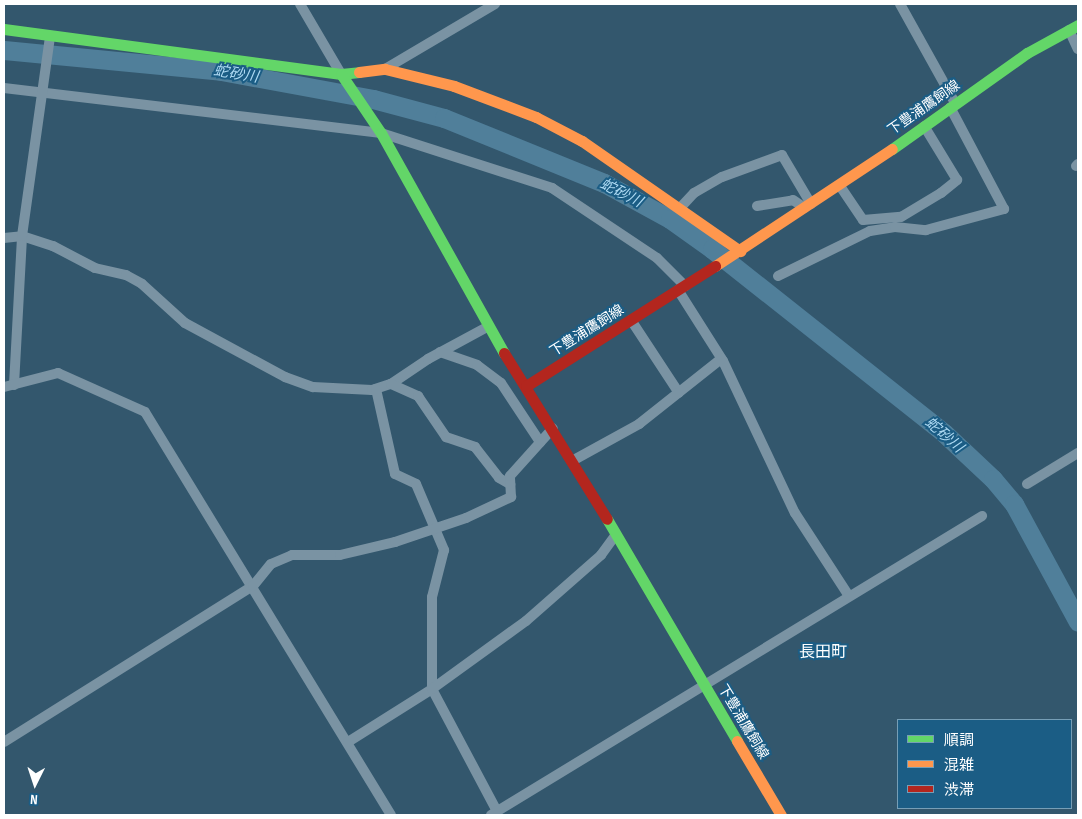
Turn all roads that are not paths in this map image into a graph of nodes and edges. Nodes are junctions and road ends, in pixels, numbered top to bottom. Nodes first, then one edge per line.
1 (300, 4) edge
2 (495, 4) edge
3 (900, 4) edge
4 (1074, 27) edge
5 (4, 30) edge
6 (50, 36) junction
7 (1078, 49) edge
8 (385, 69) junction
9 (342, 74) junction
10 (4, 88) edge
11 (41, 93) junction
12 (952, 105) junction
13 (924, 126) junction
14 (381, 133) junction
15 (840, 186) junction
16 (757, 206) dead end
17 (808, 206) junction
18 (680, 208) junction
19 (22, 236) junction
20 (4, 238) edge
21 (740, 251) junction
22 (778, 276) dead end
23 (681, 288) junction
24 (632, 320) junction
25 (487, 327) junction
26 (440, 352) junction
27 (721, 359) junction
28 (501, 383) junction
29 (391, 384) junction
30 (9, 386) edge
31 (526, 386) junction
32 (376, 389) junction
33 (679, 393) junction
34 (553, 428) junction
35 (540, 442) junction
36 (1078, 453) edge
37 (572, 461) junction
38 (510, 484) junction
39 (1027, 484) dead end
40 (982, 516) dead end
41 (434, 529) junction
42 (615, 536) junction
43 (253, 586) junction
44 (849, 596) junction
45 (703, 684) junction
46 (432, 689) junction
47 (4, 742) edge
48 (348, 742) junction
49 (494, 813) edge
50 (391, 815) edge
51 (781, 815) edge

1 - 9 street
2 - 8 street
3 - 12 street
4 - 7 street
4 - 12 street, 下豊浦鷹飼線
5 - 6 street
6 - 9 street
6 - 11 street
8 - 9 street
8 - 18 street
9 - 14 street
10 - 11 street
11 - 14 street
11 - 19 street
12 - 13 street, 下豊浦鷹飼線
12 - 22 street
13 - 15 street, 下豊浦鷹飼線
13 - 15 street
14 - 23 street
14 - 25 street
15 - 17 street, 下豊浦鷹飼線
16 - 17 street
17 - 18 street
17 - 21 street, 下豊浦鷹飼線
18 - 21 street
19 - 20 street
19 - 30 street
19 - 32 street
21 - 23 street, 下豊浦鷹飼線
23 - 24 street, 下豊浦鷹飼線
23 - 27 street
24 - 31 street, 下豊浦鷹飼線
24 - 33 street
25 - 26 street
25 - 31 street
26 - 28 street
26 - 29 street
27 - 33 street
27 - 44 street
28 - 31 street
28 - 35 street
29 - 32 street
29 - 38 street
30 - 43 street
31 - 34 street, 下豊浦鷹飼線
32 - 41 street
33 - 37 street
34 - 35 street
34 - 37 street, 下豊浦鷹飼線
35 - 38 street
36 - 39 street
37 - 42 street, 下豊浦鷹飼線
38 - 41 street
40 - 44 street
41 - 43 street
41 - 46 street
42 - 45 street, 下豊浦鷹飼線
42 - 46 street
43 - 47 street
43 - 48 street
44 - 45 street
45 - 49 street
45 - 51 street, 下豊浦鷹飼線
46 - 48 street
46 - 49 street
48 - 50 street

